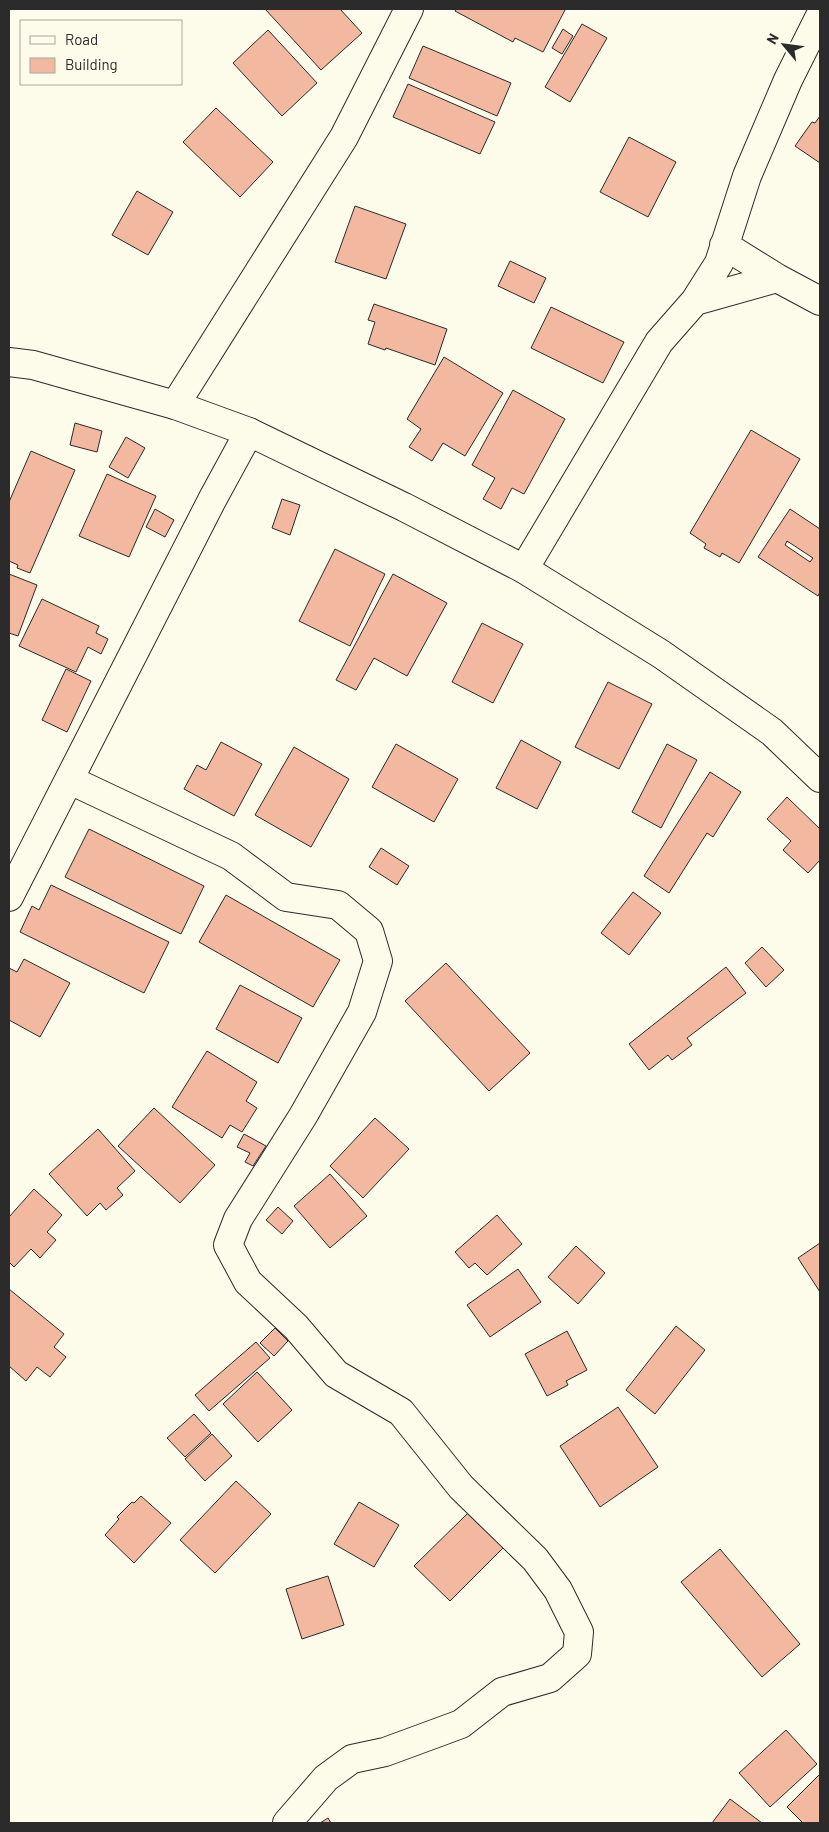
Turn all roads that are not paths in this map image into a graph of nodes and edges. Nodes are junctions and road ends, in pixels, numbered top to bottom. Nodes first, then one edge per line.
1 (409, 9) edge
2 (820, 16) edge
3 (724, 245) junction
4 (776, 278) junction
5 (695, 301) junction
6 (820, 301) edge
7 (9, 362) edge
8 (175, 405) junction
9 (249, 432) junction
10 (524, 569) junction
11 (820, 778) edge
12 (70, 780) junction
13 (9, 897) edge
14 (287, 1823) edge

1 - 8 street
2 - 3 street
3 - 4 street
3 - 5 street
4 - 5 street
4 - 6 street
5 - 10 street
7 - 8 street
8 - 9 street
9 - 10 street
9 - 12 street
10 - 11 street
12 - 13 street
12 - 14 street

